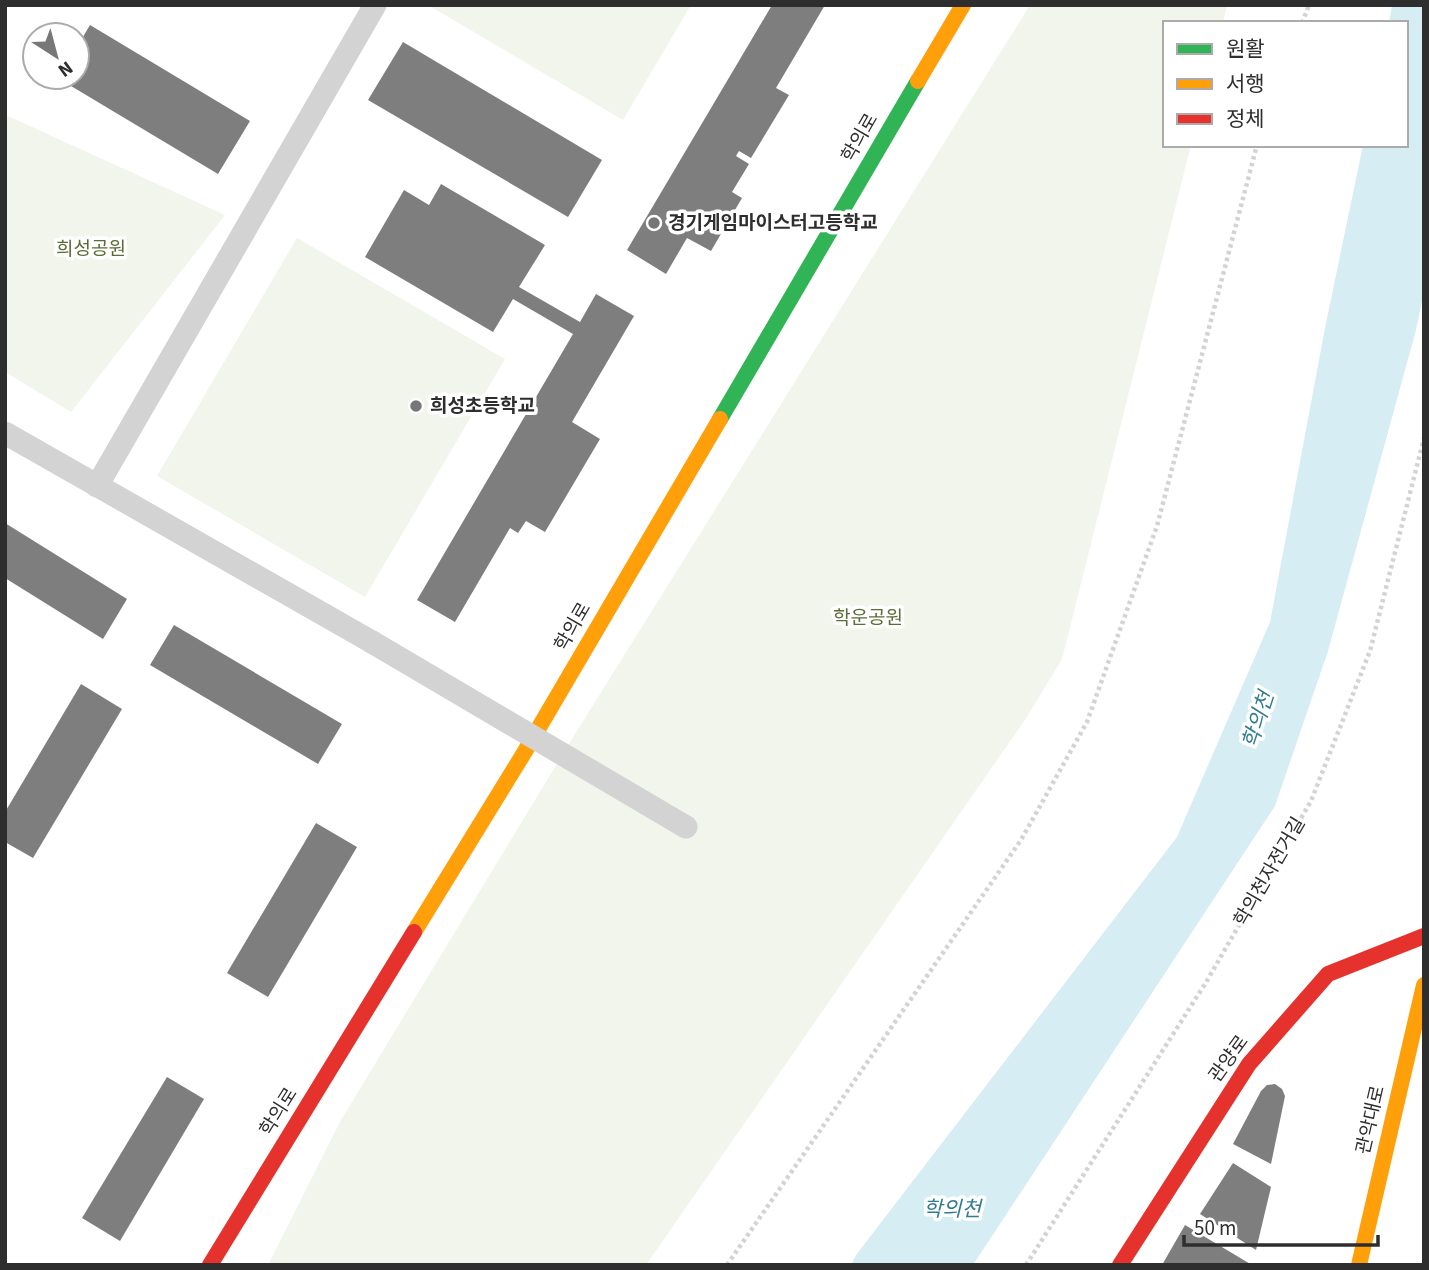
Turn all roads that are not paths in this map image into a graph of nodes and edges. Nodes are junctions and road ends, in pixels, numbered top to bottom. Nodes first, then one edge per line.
1 (375, 5) edge
2 (963, 5) edge
3 (5, 433) edge
4 (97, 485) junction
5 (686, 827) dead end
6 (1424, 936) edge
7 (1424, 985) edge
8 (210, 1265) edge
9 (1120, 1265) edge
10 (1359, 1265) edge

1 - 4 street
2 - 8 street, 학의로
3 - 4 street
4 - 5 street, bridge
6 - 9 street, 관양로
7 - 10 street, 관악대로

